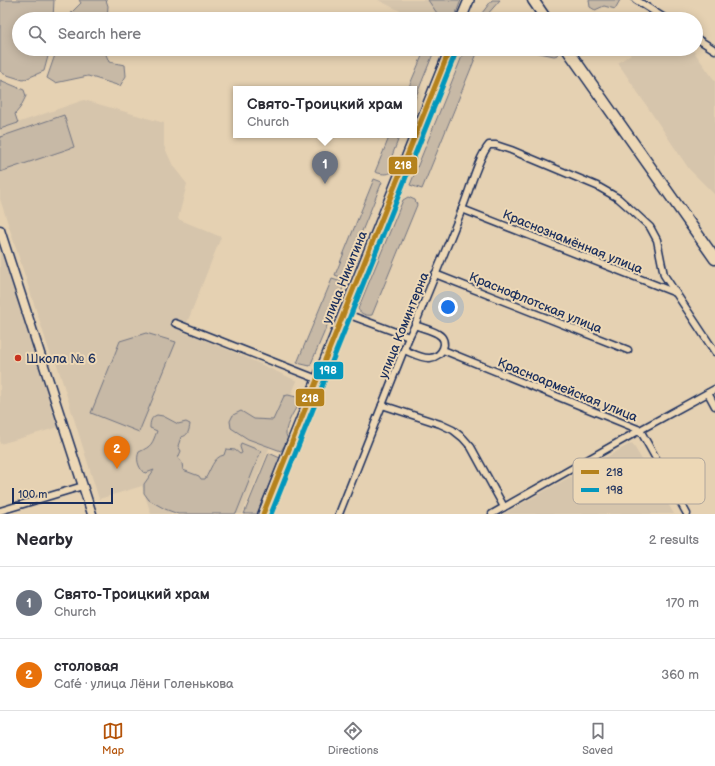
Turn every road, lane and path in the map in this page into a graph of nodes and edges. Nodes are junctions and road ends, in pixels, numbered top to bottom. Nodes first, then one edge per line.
1 (468, 0) edge
2 (532, 0) edge
3 (636, 0) edge
4 (464, 12) edge
5 (541, 12) edge
6 (655, 12) edge
7 (703, 42) edge
8 (715, 50) edge
9 (447, 56) edge
10 (572, 56) edge
11 (417, 131) edge
12 (414, 138) edge
13 (462, 209) junction
14 (0, 230) edge
15 (715, 259) edge
16 (435, 274) junction
17 (676, 293) junction
18 (344, 313) junction
19 (175, 323) dead end
20 (415, 325) junction
21 (409, 337) junction
22 (404, 350) junction
23 (443, 350) junction
24 (628, 350) dead end
25 (715, 352) edge
26 (317, 379) junction
27 (715, 389) edge
28 (708, 393) junction
29 (382, 405) junction
30 (715, 406) edge
31 (640, 430) junction
32 (591, 458) edge
33 (656, 458) edge
34 (573, 468) edge
35 (83, 486) junction
36 (681, 504) edge
37 (504, 507) junction
38 (0, 511) edge
39 (92, 514) edge
40 (263, 514) edge
41 (339, 514) edge
42 (492, 514) edge
43 (687, 514) edge

1 - 4 main road
2 - 5 highway
3 - 6 street
7 - 8 street
9 - 11 main road, улица Никитина
10 - 15 highway
12 - 18 main road, улица Никитина
13 - 16 street, улица Коминтерна
13 - 17 street, Краснознамённая улица
13 - 17 street, улица Коминтерна
14 - 35 street
16 - 20 street, улица Коминтерна
16 - 24 street, Краснофлотская улица
17 - 25 street
18 - 21 street
18 - 26 main road, улица Никитина
19 - 26 street
20 - 21 street, улица Коминтерна
20 - 23 street
21 - 22 street, улица Коминтерна
22 - 23 street
22 - 29 street, улица Коминтерна
23 - 31 street, Красноармейская улица
26 - 40 main road, улица Никитина
27 - 28 street
28 - 30 street
28 - 31 street
29 - 37 street
29 - 41 street, улица Коминтерна
31 - 32 street
31 - 33 street, Красноармейская улица
34 - 37 street
35 - 38 street
35 - 39 street
36 - 43 street, Красноармейская улица
37 - 42 street

